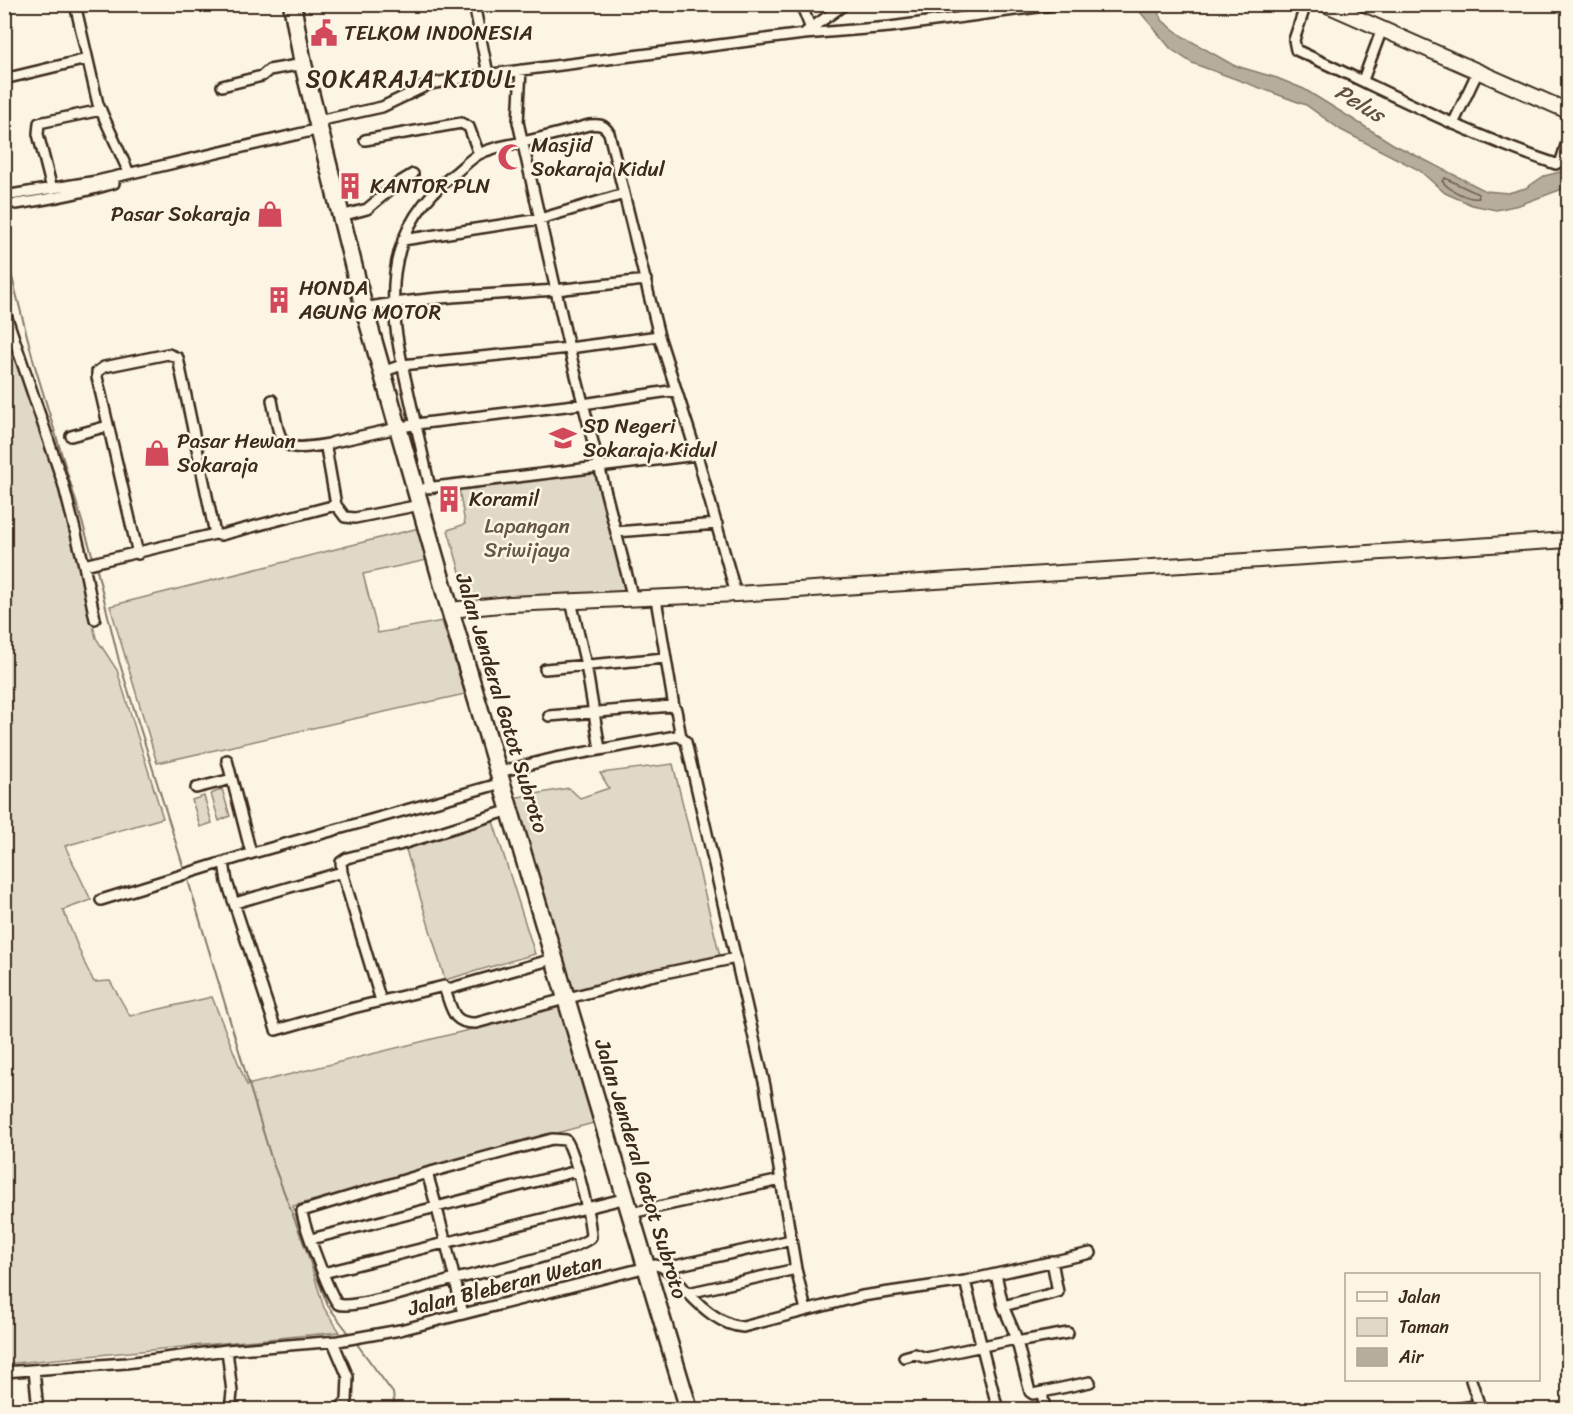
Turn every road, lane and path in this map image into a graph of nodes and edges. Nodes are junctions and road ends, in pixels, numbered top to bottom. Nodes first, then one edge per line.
1 (75, 4) edge
2 (292, 4) edge
3 (474, 4) edge
4 (801, 4) edge
5 (845, 4) edge
6 (1306, 4) edge
7 (1325, 4) edge
8 (1053, 5) edge
9 (1382, 29) junction
10 (808, 31) junction
11 (87, 59) junction
12 (303, 64) junction
13 (521, 70) junction
14 (1478, 71) junction
15 (488, 74) junction
16 (4, 79) edge
17 (1363, 80) junction
18 (222, 86) dead end
19 (100, 110) junction
20 (1569, 111) edge
21 (1453, 124) junction
22 (319, 125) junction
23 (1569, 139) edge
24 (365, 140) dead end
25 (522, 142) junction
26 (479, 154) junction
27 (129, 173) junction
28 (413, 174) dead end
29 (114, 177) junction
30 (52, 189) junction
31 (624, 194) junction
32 (4, 196) edge
33 (16, 204) dead end
34 (340, 216) junction
35 (540, 219) junction
36 (403, 240) junction
37 (646, 280) junction
38 (556, 290) junction
39 (393, 303) junction
40 (4, 309) edge
41 (364, 309) junction
42 (659, 336) junction
43 (569, 348) junction
44 (402, 365) junction
45 (382, 372) junction
46 (676, 390) junction
47 (272, 400) dead end
48 (583, 404) junction
49 (416, 424) junction
50 (108, 426) junction
51 (398, 428) junction
52 (71, 436) dead end
53 (328, 444) junction
54 (697, 455) junction
55 (599, 466) junction
56 (422, 494) junction
57 (336, 505) junction
58 (717, 524) junction
59 (616, 532) junction
60 (216, 534) junction
61 (1569, 540) edge
62 (138, 554) junction
63 (88, 564) junction
64 (736, 594) junction
65 (633, 599) junction
66 (656, 599) junction
67 (571, 601) junction
68 (450, 610) junction
69 (95, 619) dead end
70 (665, 658) junction
71 (586, 665) junction
72 (545, 669) dead end
73 (674, 707) junction
74 (594, 712) junction
75 (549, 716) dead end
76 (681, 737) junction
77 (600, 749) junction
78 (227, 760) dead end
79 (500, 777) junction
80 (232, 779) junction
81 (196, 788) dead end
82 (510, 810) junction
83 (251, 853) junction
84 (224, 862) junction
85 (342, 872) junction
86 (101, 900) dead end
87 (235, 903) junction
88 (736, 958) junction
89 (553, 959) junction
90 (445, 990) junction
91 (381, 1000) junction
92 (566, 1000) junction
93 (577, 1171) junction
94 (427, 1173) junction
95 (781, 1180) junction
96 (437, 1206) junction
97 (629, 1206) junction
98 (587, 1208) junction
99 (311, 1239) junction
100 (791, 1240) junction
101 (447, 1242) junction
102 (1091, 1253) dead end
103 (1053, 1260) junction
104 (646, 1267) junction
105 (666, 1268) junction
106 (796, 1269) junction
107 (323, 1273) junction
108 (996, 1274) junction
109 (455, 1279) junction
110 (965, 1281) junction
111 (688, 1293) junction
112 (1003, 1306) junction
113 (806, 1310) junction
114 (463, 1314) junction
115 (1068, 1333) dead end
116 (1016, 1340) junction
117 (335, 1342) junction
118 (981, 1347) junction
119 (227, 1350) junction
120 (904, 1357) dead end
121 (34, 1370) junction
122 (4, 1372) edge
123 (1471, 1381) edge
124 (1090, 1382) dead end
125 (1042, 1392) junction
126 (1481, 1407) edge
127 (38, 1410) edge
128 (230, 1410) edge
129 (338, 1410) edge
130 (689, 1410) edge
131 (998, 1410) edge
132 (1045, 1410) edge
133 (1449, 1410) edge

1 - 11 street
2 - 12 highway, Jalan Jenderal Gatot Subroto
3 - 15 street
4 - 10 street
5 - 10 street
6 - 17 street
7 - 9 street
8 - 10 street
9 - 14 street
9 - 17 street
10 - 13 street
11 - 16 street
11 - 19 street
12 - 18 street
12 - 22 highway, Jalan Jenderal Gatot Subroto
13 - 15 street
13 - 25 street
14 - 20 street
14 - 21 street
15 - 22 street
17 - 21 street
19 - 27 street
19 - 30 street
21 - 23 street
22 - 27 street
22 - 34 highway, Jalan Jenderal Gatot Subroto
24 - 26 street
25 - 26 street
25 - 31 street
25 - 35 street
26 - 36 street
27 - 29 street
28 - 34 street
29 - 30 street
29 - 33 street
30 - 32 street
31 - 35 street
31 - 37 street
34 - 41 highway, Jalan Jenderal Gatot Subroto
35 - 36 street
35 - 38 street
36 - 39 street
37 - 38 street
37 - 42 street
38 - 39 street
38 - 43 street
39 - 41 street
39 - 44 street
40 - 63 street
41 - 45 highway, Jalan Jenderal Gatot Subroto
42 - 43 street
42 - 46 street
43 - 44 street
43 - 48 street
44 - 45 street
44 - 49 street
45 - 51 highway, Jalan Jenderal Gatot Subroto
46 - 48 street
46 - 54 street
47 - 53 street
48 - 49 street
48 - 55 street
49 - 51 street
49 - 56 street
50 - 52 street
50 - 60 street
50 - 62 street
51 - 53 street
51 - 56 highway, Jalan Jenderal Gatot Subroto
53 - 57 street
54 - 55 street
54 - 58 street
55 - 56 street
55 - 59 street
56 - 57 street
56 - 68 highway, Jalan Jenderal Gatot Subroto
57 - 60 street
58 - 59 street
58 - 64 street
59 - 65 street
60 - 62 street
61 - 64 street
62 - 63 street
63 - 69 street
64 - 66 street
65 - 66 street
65 - 67 street
66 - 70 street
67 - 68 street
67 - 71 street
68 - 79 highway, Jalan Jenderal Gatot Subroto
70 - 71 street
70 - 73 street
71 - 72 street
71 - 74 street
73 - 74 street
73 - 76 street
74 - 75 street
74 - 77 street
76 - 77 street
76 - 88 street
77 - 79 street
78 - 80 street
79 - 82 highway, Jalan Jenderal Gatot Subroto
79 - 83 street
80 - 81 street
80 - 83 street
82 - 85 street
82 - 89 highway, Jalan Jenderal Gatot Subroto
83 - 84 street
84 - 86 street
84 - 87 street
85 - 87 street
85 - 91 street
87 - 91 street
88 - 92 street
88 - 95 street
89 - 90 street
89 - 92 highway, Jalan Jenderal Gatot Subroto
90 - 91 street
90 - 92 street
92 - 97 highway, Jalan Jenderal Gatot Subroto
93 - 94 street
93 - 96 street
93 - 98 street
94 - 96 street
94 - 99 street
95 - 97 street
95 - 100 street
96 - 99 street
96 - 101 street
97 - 98 street
97 - 104 highway, Jalan Jenderal Gatot Subroto
98 - 101 street
98 - 109 street
99 - 107 street
100 - 105 street, Jalan Bleberan Wetan
100 - 106 street
101 - 107 street
101 - 109 street
102 - 103 street
103 - 108 street
103 - 112 street
104 - 105 street, Jalan Bleberan Wetan
104 - 114 street, Jalan Bleberan Wetan
104 - 130 highway, Jalan Jenderal Gatot Subroto
105 - 111 street
106 - 111 street
106 - 113 street
107 - 109 street
108 - 110 street
108 - 112 street
109 - 114 street
110 - 113 street
110 - 118 street
111 - 113 street
112 - 116 street
114 - 117 street, Jalan Bleberan Wetan
115 - 116 street
116 - 118 street
116 - 125 street
117 - 119 street, Jalan Bleberan Wetan
117 - 129 street
118 - 120 street
118 - 131 street
119 - 121 street, Jalan Bleberan Wetan
119 - 128 street
121 - 122 street, Jalan Bleberan Wetan
121 - 127 street
123 - 126 street
124 - 125 street
125 - 132 street
126 - 133 street

